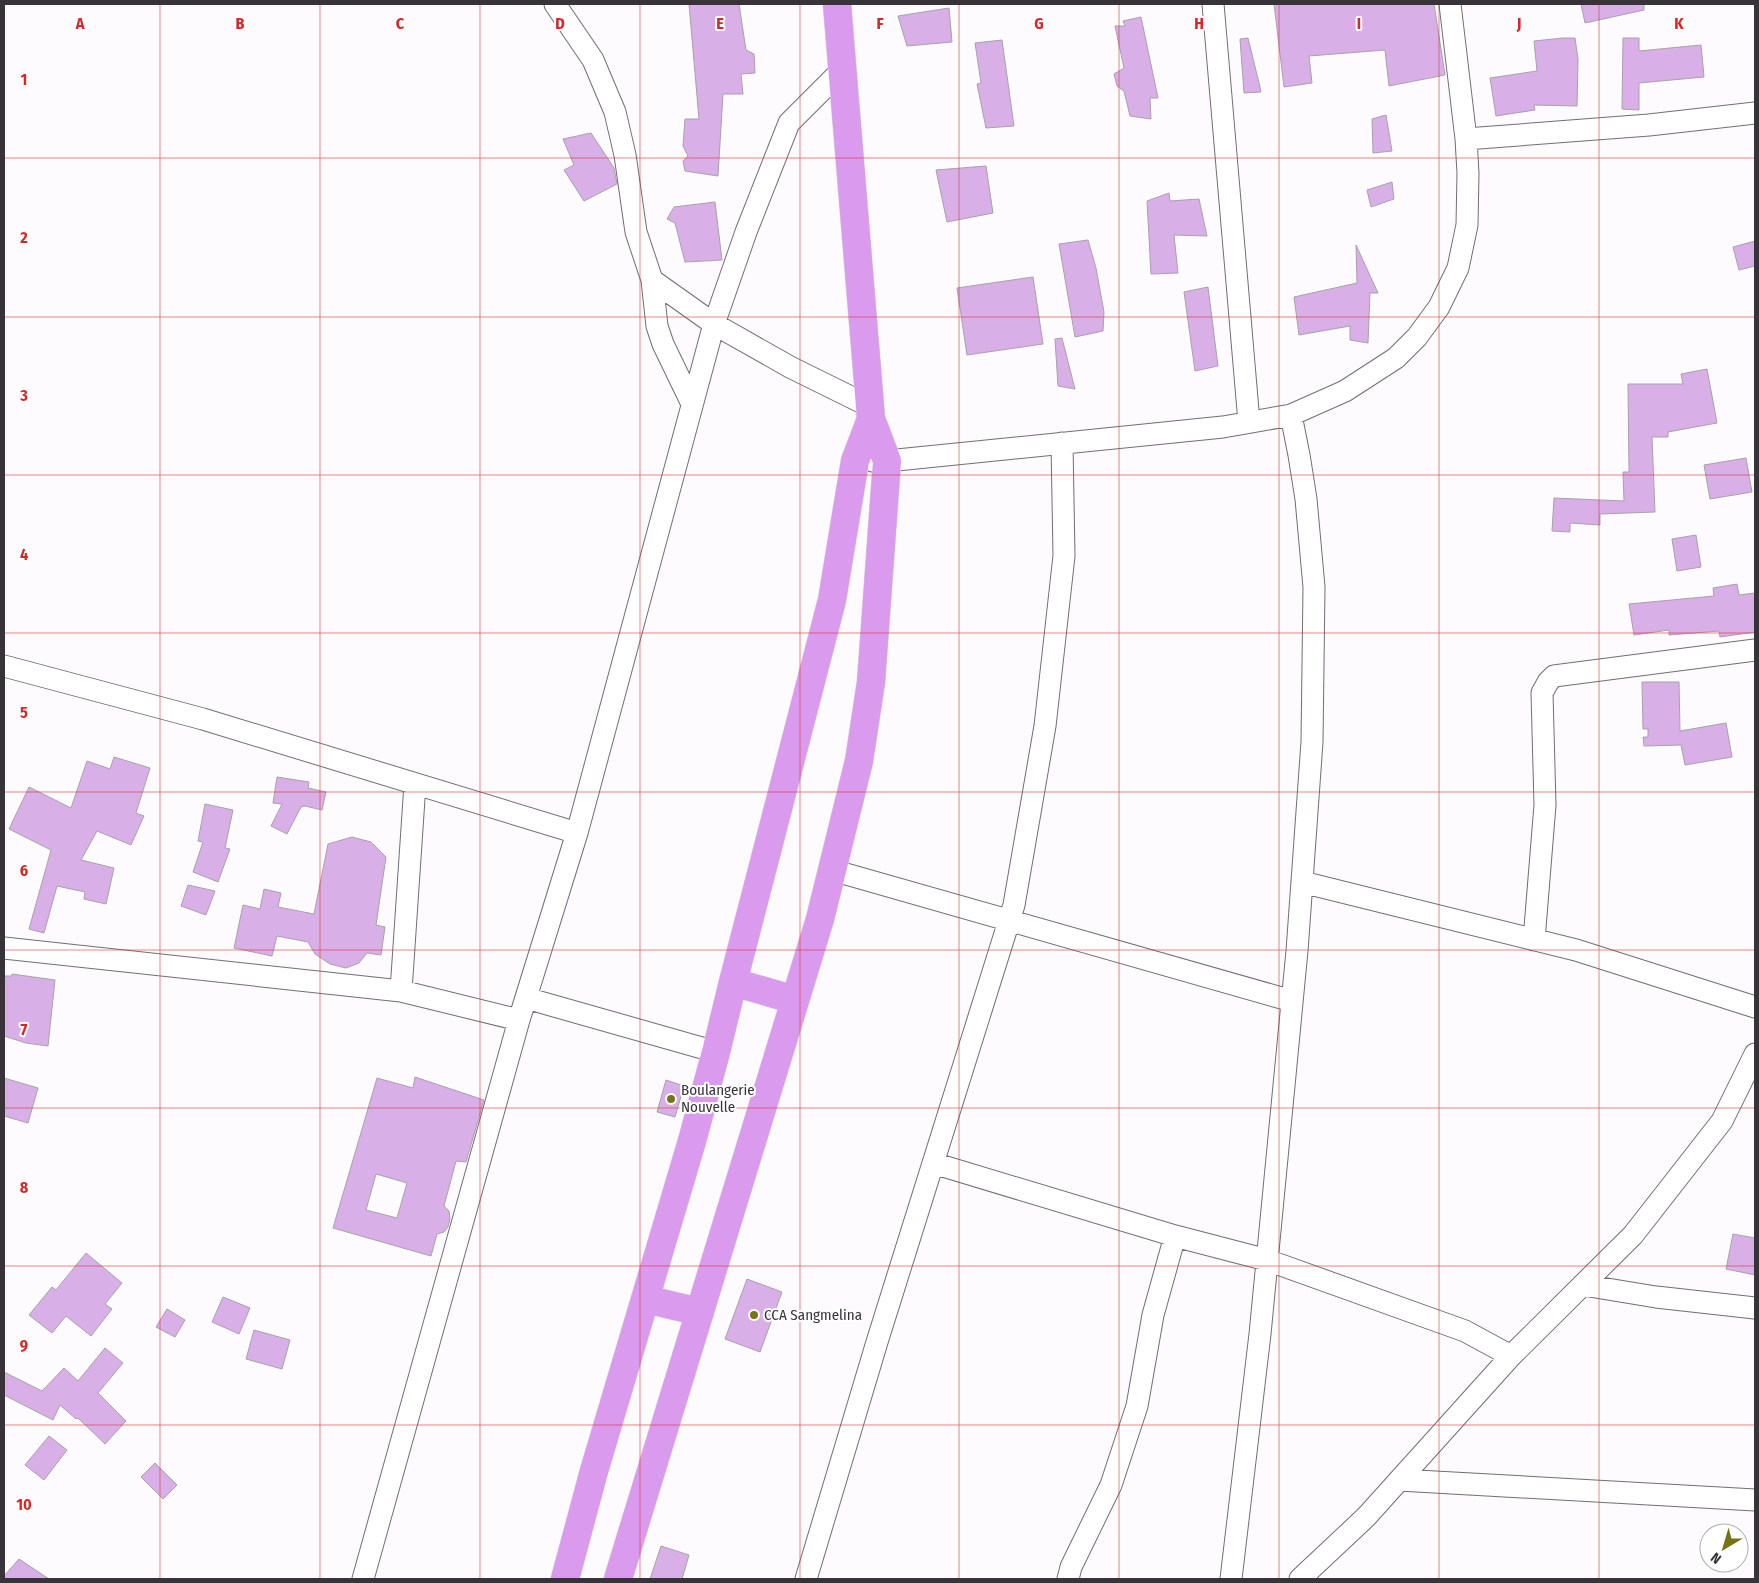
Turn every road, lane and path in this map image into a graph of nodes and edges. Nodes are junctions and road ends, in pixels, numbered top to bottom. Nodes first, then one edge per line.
1 (555, 4) edge
2 (837, 4) edge
3 (1213, 4) edge
4 (1450, 4) edge
5 (843, 69) junction
6 (1755, 113) edge
7 (1466, 140) junction
8 (652, 280) junction
9 (714, 324) junction
10 (692, 404) junction
11 (870, 413) junction
12 (1291, 415) junction
13 (1249, 422) junction
14 (1062, 443) junction
15 (855, 460) junction
16 (887, 460) junction
17 (1755, 650) edge
18 (4, 666) edge
19 (415, 784) junction
20 (577, 833) junction
21 (832, 870) junction
22 (1302, 882) junction
23 (1009, 920) junction
24 (1534, 940) junction
25 (4, 948) edge
26 (732, 982) junction
27 (401, 991) junction
28 (526, 998) junction
29 (795, 1000) junction
30 (1292, 1000) junction
31 (1755, 1007) edge
32 (519, 1020) junction
33 (716, 1052) junction
34 (1755, 1054) edge
35 (933, 1163) junction
36 (1175, 1236) junction
37 (1267, 1260) junction
38 (1583, 1285) junction
39 (645, 1298) junction
40 (1755, 1308) edge
41 (700, 1312) junction
42 (1511, 1356) junction
43 (1399, 1480) junction
44 (1755, 1500) edge
45 (363, 1579) edge
46 (565, 1579) edge
47 (618, 1579) edge
48 (806, 1579) edge
49 (1068, 1579) edge
50 (1231, 1579) edge
51 (1300, 1579) edge

1 - 8 street
2 - 5 highway
3 - 13 street
4 - 7 street
5 - 9 street
5 - 11 highway
6 - 7 street
7 - 12 street
8 - 9 street
8 - 10 street
9 - 10 street
9 - 11 street
10 - 20 street
11 - 15 highway
11 - 16 highway
12 - 13 street
12 - 22 street
13 - 14 street
14 - 16 street
14 - 23 street
15 - 16 street
15 - 26 highway
16 - 21 highway
17 - 24 street
18 - 19 street
19 - 20 street
19 - 27 street
20 - 28 street
21 - 23 street
21 - 29 highway
22 - 24 street
22 - 30 street
23 - 30 street
23 - 35 street
24 - 31 street
25 - 27 street
26 - 29 highway
26 - 33 highway
27 - 32 street
28 - 32 street
28 - 33 street
29 - 41 highway
30 - 37 street
32 - 45 street
33 - 39 highway
34 - 38 street
35 - 36 street
35 - 48 street
36 - 37 street
36 - 49 street
37 - 42 street
37 - 50 street
38 - 40 street
38 - 42 street
39 - 41 highway
39 - 46 highway
41 - 47 highway
42 - 43 street
43 - 44 street
43 - 51 street

